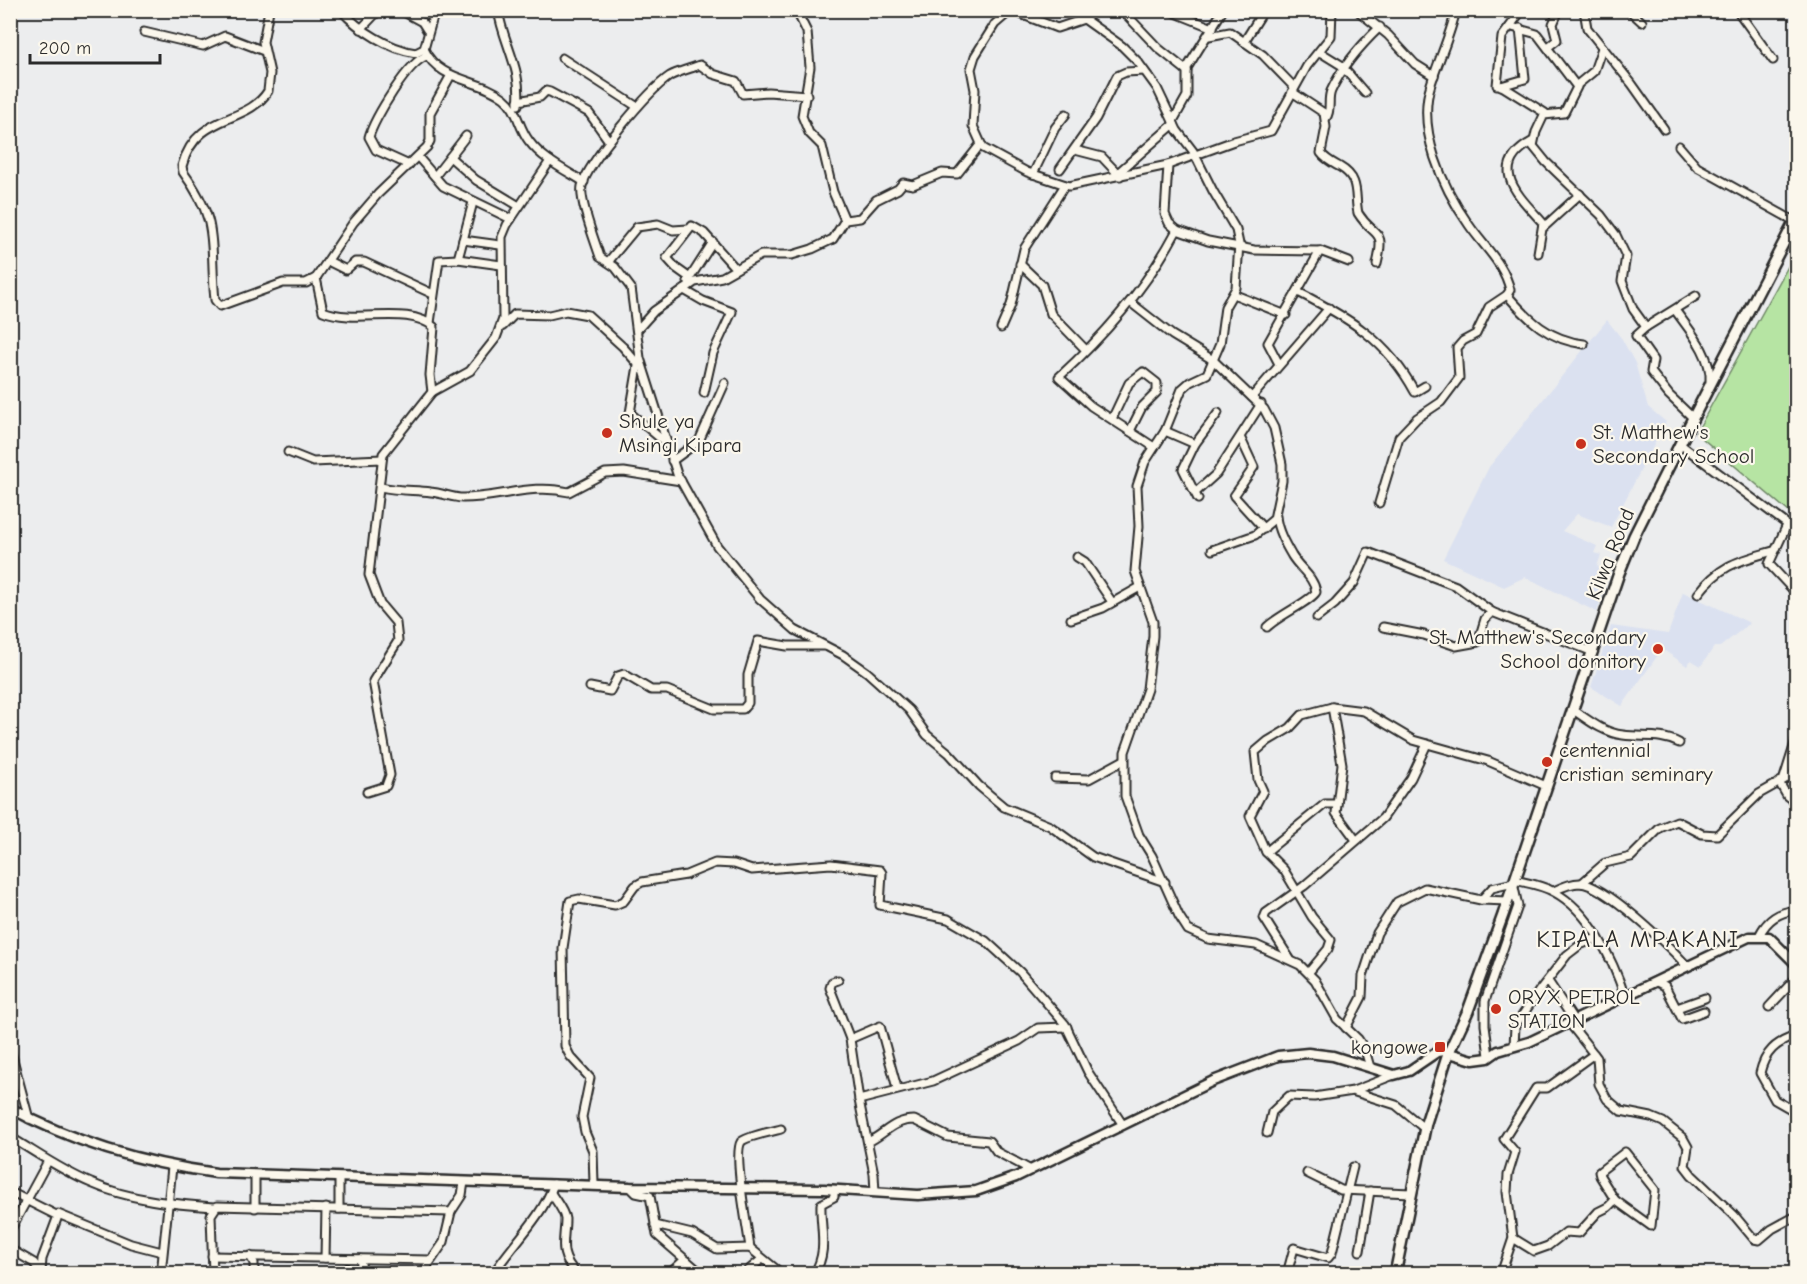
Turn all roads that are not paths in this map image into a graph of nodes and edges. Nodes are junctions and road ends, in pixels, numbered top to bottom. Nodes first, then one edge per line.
1 (269, 10) edge
2 (340, 10) edge
3 (379, 10) edge
4 (400, 10) edge
5 (435, 10) edge
6 (498, 10) edge
7 (796, 10) edge
8 (1091, 10) edge
9 (1122, 10) edge
10 (1168, 10) edge
11 (1223, 10) edge
12 (1264, 10) edge
13 (1332, 10) edge
14 (1456, 10) edge
15 (1522, 10) edge
16 (1559, 10) edge
17 (1584, 10) edge
18 (1629, 10) edge
19 (1737, 10) edge
20 (1015, 11) edge
21 (1361, 12) edge
22 (1084, 19) junction
23 (1642, 22) dead end
24 (1380, 27) junction
25 (1516, 27) junction
26 (1213, 28) junction
27 (361, 29) junction
28 (428, 30) junction
29 (144, 32) dead end
30 (1209, 36) junction
31 (1244, 42) junction
32 (1548, 47) junction
33 (1602, 48) junction
34 (264, 51) junction
35 (426, 52) junction
36 (1320, 52) junction
37 (562, 58) dead end
38 (1331, 58) junction
39 (1351, 60) junction
40 (1773, 60) dead end
41 (1346, 70) junction
42 (1144, 71) junction
43 (1187, 71) junction
44 (451, 75) junction
45 (1434, 76) junction
46 (1497, 86) junction
47 (1577, 86) junction
48 (1293, 90) junction
49 (1365, 93) dead end
50 (807, 95) junction
51 (518, 101) junction
52 (636, 106) junction
53 (516, 113) junction
54 (1545, 113) junction
55 (1066, 114) dead end
56 (1326, 118) junction
57 (1174, 122) junction
58 (1664, 129) dead end
59 (466, 136) dead end
60 (609, 141) junction
61 (1533, 141) junction
62 (980, 145) junction
63 (1679, 146) dead end
64 (1075, 150) junction
65 (1196, 156) junction
66 (418, 157) junction
67 (450, 157) junction
68 (550, 160) junction
69 (409, 165) junction
70 (1168, 165) junction
71 (1060, 169) dead end
72 (1033, 174) junction
73 (1120, 174) junction
74 (435, 176) junction
75 (584, 182) junction
76 (1065, 186) junction
77 (1580, 194) junction
78 (473, 202) junction
79 (519, 206) junction
80 (511, 219) junction
81 (845, 220) junction
82 (1796, 221) edge
83 (1544, 227) junction
84 (688, 229) junction
85 (1177, 230) junction
86 (463, 240) junction
87 (713, 242) junction
88 (501, 245) junction
89 (1239, 247) junction
90 (1320, 251) junction
91 (1538, 253) dead end
92 (458, 259) junction
93 (328, 261) junction
94 (608, 262) junction
95 (1349, 262) dead end
96 (1020, 264) junction
97 (1377, 264) dead end
98 (501, 265) junction
99 (736, 269) junction
100 (316, 278) junction
101 (690, 278) junction
102 (683, 290) junction
103 (1298, 292) junction
104 (433, 294) junction
105 (1233, 294) junction
106 (1507, 295) junction
107 (1696, 296) dead end
108 (1130, 302) junction
109 (1329, 308) junction
110 (1675, 310) junction
111 (1286, 315) junction
112 (430, 323) junction
113 (502, 326) junction
114 (1646, 327) junction
115 (1001, 328) dead end
116 (637, 332) junction
117 (1584, 344) dead end
118 (1085, 349) junction
119 (1214, 360) junction
120 (639, 361) junction
121 (1279, 364) junction
122 (725, 383) dead end
123 (1425, 386) dead end
124 (1710, 388) junction
125 (432, 392) junction
126 (704, 393) dead end
127 (1252, 397) junction
128 (1261, 404) junction
129 (1218, 413) dead end
130 (1693, 418) junction
131 (1112, 419) junction
132 (1130, 431) junction
133 (1165, 431) junction
134 (1241, 439) junction
135 (667, 443) junction
136 (1195, 444) junction
137 (1680, 444) junction
138 (1154, 447) junction
139 (288, 452) dead end
140 (382, 459) junction
141 (672, 461) junction
142 (681, 481) junction
143 (381, 487) junction
144 (1379, 503) dead end
145 (1276, 516) junction
146 (1787, 525) junction
147 (1264, 529) junction
148 (1797, 531) edge
149 (1212, 550) dead end
150 (1773, 551) junction
151 (1077, 557) dead end
152 (1140, 587) junction
153 (1797, 592) edge
154 (1698, 594) dead end
155 (1112, 602) junction
156 (1492, 612) junction
157 (1317, 618) dead end
158 (1071, 619) dead end
159 (1267, 627) dead end
160 (1383, 627) dead end
161 (827, 646) junction
162 (1593, 652) junction
163 (590, 687) dead end
164 (1332, 707) junction
165 (1572, 709) junction
166 (1797, 740) edge
167 (1679, 743) dead end
168 (1427, 744) junction
169 (1124, 760) junction
170 (1797, 773) edge
171 (1055, 778) dead end
172 (1782, 780) junction
173 (1546, 786) junction
174 (367, 792) dead end
175 (1797, 803) edge
176 (1337, 804) junction
177 (1356, 840) junction
178 (1266, 852) junction
179 (1165, 882) junction
180 (1514, 882) junction
181 (1582, 883) junction
182 (1295, 890) junction
183 (1554, 891) junction
184 (1481, 900) junction
185 (1508, 900) junction
186 (1797, 910) edge
187 (1759, 936) junction
188 (1597, 938) junction
189 (1290, 959) junction
190 (1797, 964) edge
191 (1687, 966) junction
192 (1309, 972) junction
193 (1797, 978) edge
194 (838, 980) dead end
195 (1548, 981) junction
196 (1657, 982) junction
197 (1625, 997) junction
198 (1705, 998) dead end
199 (1769, 1007) dead end
200 (1677, 1008) junction
201 (1704, 1011) dead end
202 (1573, 1023) junction
203 (1067, 1028) junction
204 (1346, 1028) junction
205 (1797, 1036) edge
206 (850, 1039) junction
207 (1514, 1046) junction
208 (10, 1048) edge
209 (1448, 1054) junction
210 (1594, 1054) junction
211 (1490, 1056) junction
212 (1370, 1067) junction
213 (1394, 1075) junction
214 (897, 1088) junction
215 (1353, 1091) junction
216 (859, 1100) junction
217 (10, 1108) edge
218 (1797, 1112) edge
219 (29, 1119) junction
220 (1123, 1125) junction
221 (781, 1129) dead end
222 (1425, 1129) junction
223 (1267, 1133) dead end
224 (10, 1137) edge
225 (868, 1142) junction
226 (48, 1161) junction
227 (172, 1167) junction
228 (1353, 1167) dead end
229 (1031, 1170) junction
230 (1307, 1173) dead end
231 (255, 1176) junction
232 (339, 1178) junction
233 (464, 1182) junction
234 (594, 1184) junction
235 (630, 1187) junction
236 (740, 1188) junction
237 (552, 1189) junction
238 (834, 1190) junction
239 (1348, 1191) junction
240 (1370, 1191) junction
241 (10, 1192) edge
242 (875, 1192) junction
243 (1411, 1193) junction
244 (27, 1200) junction
245 (1615, 1200) junction
246 (168, 1202) junction
247 (214, 1207) junction
248 (255, 1208) junction
249 (326, 1208) junction
250 (339, 1209) junction
251 (451, 1212) junction
252 (58, 1215) junction
253 (1796, 1216) edge
254 (656, 1225) junction
255 (10, 1231) edge
256 (1513, 1238) junction
257 (750, 1248) junction
258 (10, 1249) edge
259 (1360, 1251) dead end
260 (162, 1252) junction
261 (212, 1256) junction
262 (250, 1256) junction
263 (259, 1256) junction
264 (325, 1258) junction
265 (42, 1259) junction
266 (360, 1259) junction
267 (762, 1259) junction
268 (430, 1260) junction
269 (687, 1261) junction
270 (34, 1263) junction
271 (254, 1263) junction
272 (41, 1273) edge
273 (161, 1274) edge
274 (213, 1274) edge
275 (254, 1274) edge
276 (363, 1274) edge
277 (422, 1274) edge
278 (493, 1274) edge
279 (577, 1274) edge
280 (669, 1274) edge
281 (702, 1274) edge
282 (744, 1274) edge
283 (782, 1274) edge
284 (814, 1274) edge
285 (1287, 1274) edge
286 (1395, 1274) edge
287 (1501, 1274) edge

1 - 34 street
2 - 27 street
3 - 27 street
4 - 28 street
5 - 28 street
6 - 51 street
7 - 50 street
8 - 22 street
9 - 43 street
10 - 26 street
11 - 26 street
12 - 31 street
13 - 36 street
14 - 45 street
15 - 25 street
16 - 32 street
17 - 33 street
18 - 23 street
19 - 40 street
20 - 22 street
20 - 62 street
21 - 24 street
22 - 42 street
24 - 39 street
24 - 45 street
25 - 32 street
25 - 46 street
25 - 46 street
26 - 30 street
27 - 35 street
28 - 35 street
29 - 34 street
30 - 31 street
30 - 43 street
31 - 48 street
32 - 47 street
33 - 47 street
33 - 58 street
34 - 100 street
35 - 44 street
35 - 69 street
36 - 38 street
36 - 48 street
37 - 52 street
38 - 39 street
38 - 41 street
39 - 41 street
41 - 49 street
41 - 56 street
42 - 57 street
42 - 64 street
43 - 57 street
44 - 53 street
44 - 66 street
45 - 106 street
46 - 54 street
47 - 54 street
48 - 56 street
48 - 65 street
50 - 52 street
50 - 81 street
51 - 53 street
51 - 60 street
52 - 60 street
53 - 68 street
54 - 61 street
55 - 72 street
56 - 97 street
57 - 65 street
57 - 73 street
59 - 67 street
60 - 75 street
61 - 77 street
61 - 83 street
62 - 72 street
62 - 81 street
63 - 82 street
64 - 71 street
64 - 73 street
65 - 70 street
65 - 89 street
66 - 69 street
66 - 74 street
67 - 74 street
67 - 79 street
68 - 75 street
68 - 79 street
69 - 93 street
70 - 73 street
70 - 85 street
72 - 76 street
73 - 76 street
74 - 78 street
75 - 94 street
76 - 96 street
77 - 83 street
77 - 114 street
78 - 80 street
78 - 86 street
79 - 80 street
80 - 88 street
81 - 99 street
82 - 124 highway, Kilwa Road
83 - 91 street
84 - 87 street
84 - 94 street
84 - 101 street
85 - 89 street
85 - 108 street
86 - 88 street
86 - 92 street
87 - 99 street
87 - 101 street
88 - 98 street
89 - 90 street
89 - 105 street
90 - 95 street
90 - 103 street
92 - 98 street
92 - 104 street
93 - 100 street
93 - 104 street
94 - 116 street
96 - 115 street
96 - 118 street
98 - 113 street
99 - 102 street
100 - 112 street
101 - 102 street
102 - 116 street
102 - 126 street
103 - 109 street
103 - 111 street
104 - 112 street
105 - 111 street
105 - 119 street
106 - 117 street
106 - 144 street
107 - 110 street
108 - 118 street
108 - 119 street
109 - 121 street
109 - 123 street
110 - 114 street
110 - 124 street
111 - 121 street
112 - 125 street
113 - 120 street
113 - 125 street
114 - 130 street
116 - 120 street
118 - 131 street
119 - 127 street
119 - 133 street
120 - 135 street
120 - 135 street
121 - 127 street
122 - 141 street
124 - 130 highway, Kilwa Road
125 - 140 street
127 - 128 street
128 - 134 street
128 - 145 street
129 - 136 street
130 - 137 highway, Kilwa Road
131 - 132 street
131 - 132 street
132 - 138 street
133 - 136 street
133 - 138 street
134 - 136 street
134 - 147 street
135 - 141 street
137 - 146 street
137 - 162 highway, Kilwa Road
138 - 152 street
139 - 140 street
140 - 143 street
141 - 142 street
142 - 143 street
142 - 161 street
143 - 174 street
145 - 147 street
145 - 159 street
146 - 148 street
146 - 150 street
147 - 149 street
150 - 153 street
150 - 154 street
151 - 155 street
152 - 155 street
152 - 169 street
155 - 158 street
156 - 157 street
156 - 160 street
156 - 162 street
161 - 163 street
161 - 179 street
162 - 165 highway, Kilwa Road
164 - 168 street
164 - 176 street
164 - 178 street
165 - 167 street
165 - 173 highway, Kilwa Road
166 - 172 street
168 - 173 street
168 - 177 street
169 - 171 street
169 - 179 street
170 - 172 street
172 - 175 street
172 - 181 street
173 - 180 highway, Kilwa Road
176 - 177 street
176 - 178 street
177 - 182 street
178 - 182 street
179 - 189 street
180 - 183 street
180 - 184 street
180 - 185 highway, Kilwa Road
180 - 211 street
181 - 183 street
181 - 191 street
182 - 189 street
182 - 192 street
183 - 188 street
184 - 185 street
184 - 204 street
185 - 209 highway, Kilwa Road
186 - 187 street
187 - 190 main road
187 - 191 main road
188 - 195 street
188 - 197 street
189 - 192 street
191 - 196 main road
192 - 204 street
193 - 199 street
194 - 206 street
195 - 202 street
195 - 207 street
196 - 197 main road
196 - 200 street
197 - 202 main road
198 - 200 street
200 - 201 street
202 - 207 main road
202 - 210 street
203 - 214 street
203 - 220 street
203 - 234 street
204 - 212 street
205 - 218 street
206 - 214 street
206 - 216 street
207 - 211 main road
208 - 219 street
209 - 211 main road
209 - 213 main road
209 - 222 highway, Kilwa Road
210 - 253 street
210 - 256 street
212 - 213 main road
212 - 220 main road
213 - 215 street
214 - 216 street
215 - 222 street
215 - 223 street
216 - 225 street
217 - 219 main road
219 - 227 main road
220 - 229 main road
221 - 236 street
222 - 243 highway, Kilwa Road
224 - 226 street
225 - 229 street
225 - 242 street
226 - 244 street
226 - 246 street
227 - 231 main road
227 - 246 street
228 - 239 street
229 - 242 main road
230 - 239 street
231 - 232 main road
231 - 248 street
232 - 233 main road
232 - 250 street
233 - 237 main road
233 - 251 street
234 - 235 main road
234 - 237 main road
235 - 236 main road
235 - 254 street
236 - 238 main road
236 - 257 street
237 - 278 street
237 - 279 street
238 - 242 main road
238 - 284 street
239 - 240 street
239 - 285 street
240 - 243 street
240 - 259 street
241 - 244 street
243 - 286 highway, Kilwa Road
244 - 252 street
244 - 255 street
245 - 245 street
245 - 256 street
246 - 247 street
246 - 260 street
247 - 248 street
247 - 261 street
248 - 249 street
249 - 250 street
249 - 264 street
250 - 251 street
251 - 268 street
252 - 260 street
252 - 265 street
254 - 257 street
254 - 269 street
256 - 287 street
257 - 267 street
258 - 270 street
260 - 273 street
261 - 262 street
261 - 274 street
262 - 263 street
262 - 271 street
263 - 264 street
263 - 271 street
264 - 266 street
265 - 270 street
265 - 272 street
266 - 268 street
266 - 276 street
267 - 282 street
267 - 283 street
268 - 277 street
269 - 280 street
269 - 281 street
270 - 272 street
271 - 275 street

